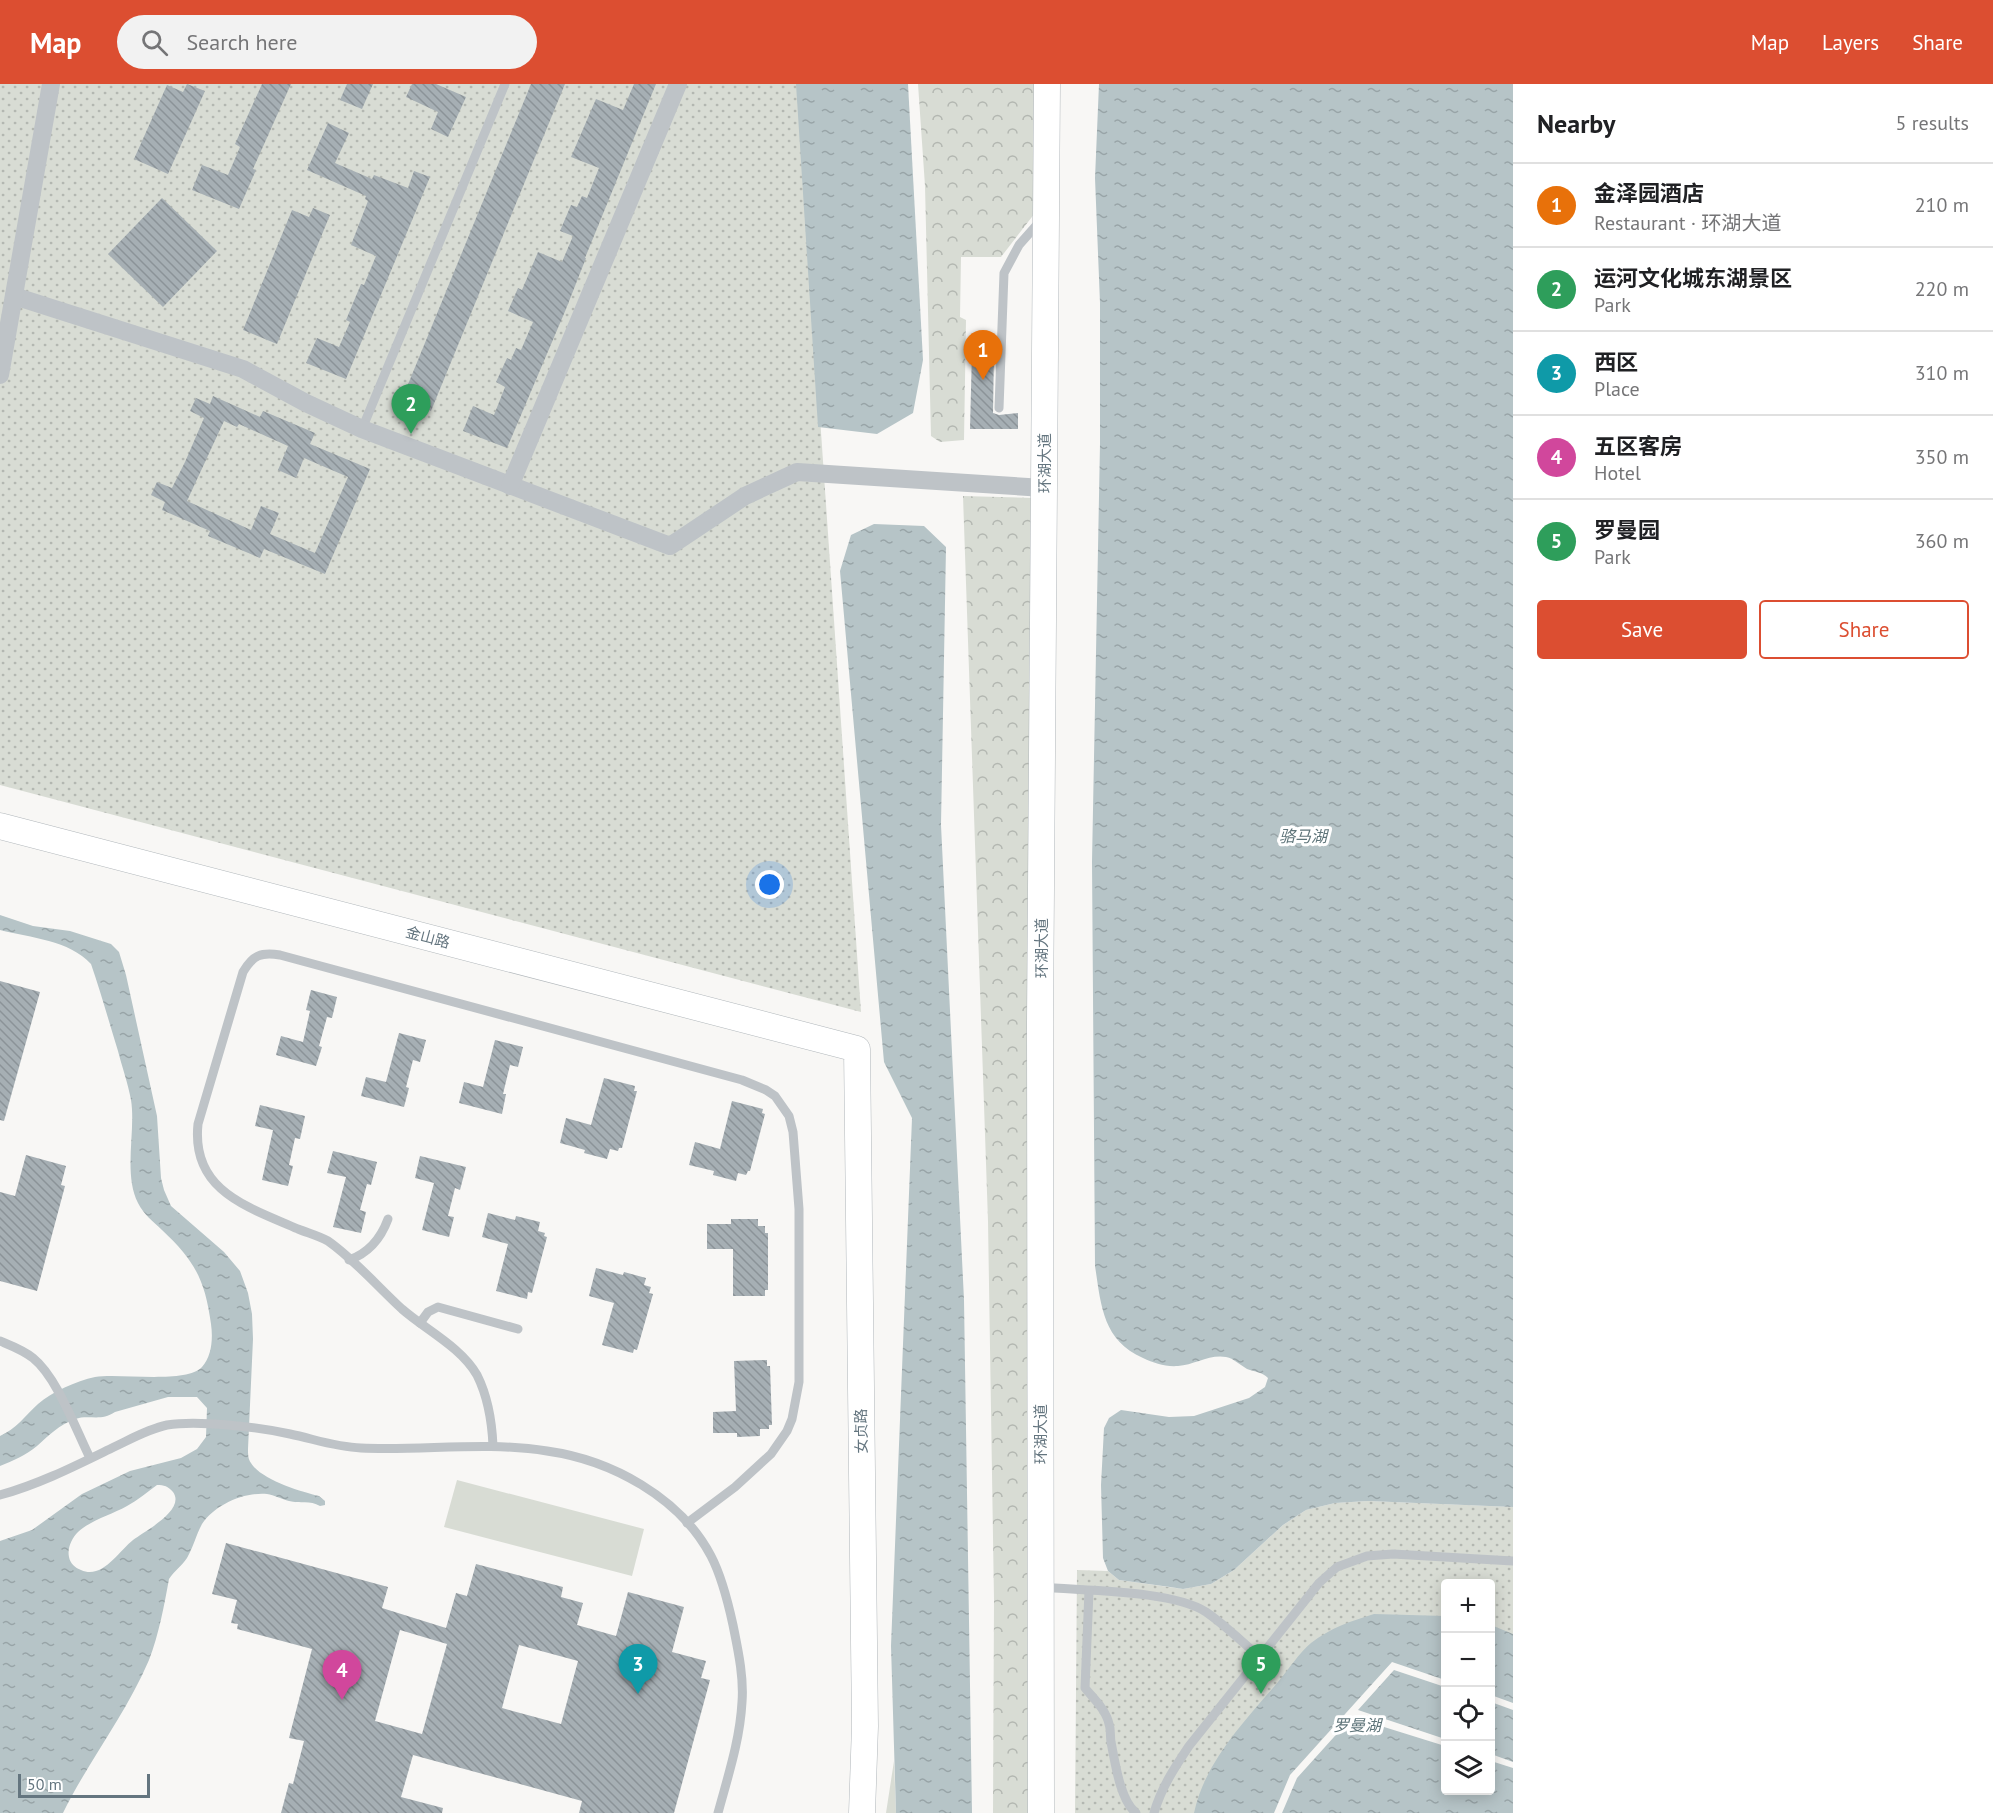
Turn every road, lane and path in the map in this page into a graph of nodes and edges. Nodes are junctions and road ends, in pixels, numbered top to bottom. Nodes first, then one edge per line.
1 (51, 84) edge
2 (505, 84) edge
3 (678, 84) edge
4 (1047, 84) edge
5 (1046, 215) junction
6 (14, 296) junction
7 (0, 375) edge
8 (999, 408) dead end
9 (362, 429) junction
10 (510, 486) junction
11 (1044, 488) junction
12 (0, 826) edge
13 (857, 1049) joint
14 (388, 1219) dead end
15 (349, 1260) junction
16 (420, 1323) junction
17 (518, 1329) dead end
18 (0, 1341) edge
19 (493, 1446) junction
20 (90, 1458) junction
21 (0, 1495) edge
22 (687, 1524) junction
23 (1513, 1561) edge
24 (1040, 1587) junction
25 (1089, 1591) junction
26 (1260, 1657) junction
27 (718, 1813) edge
28 (862, 1813) edge
29 (1041, 1813) edge
30 (1136, 1813) edge
31 (1154, 1813) edge

1 - 6 street
2 - 9 lane
3 - 10 street
4 - 5 main road, 环湖大道
5 - 8 lane
5 - 11 main road, 环湖大道
6 - 7 street
6 - 9 street
9 - 10 street
10 - 11 street
11 - 24 main road, 环湖大道
12 - 13 main road, 金山路
13 - 28 main road, 女贞路
14 - 15 lane
15 - 16 lane
15 - 22 lane
16 - 17 lane
16 - 19 lane
18 - 20 lane
19 - 20 lane
19 - 22 lane
20 - 21 lane
22 - 27 lane
23 - 26 lane
24 - 25 lane
24 - 29 main road, 环湖大道
25 - 26 lane
25 - 30 lane
26 - 31 lane

